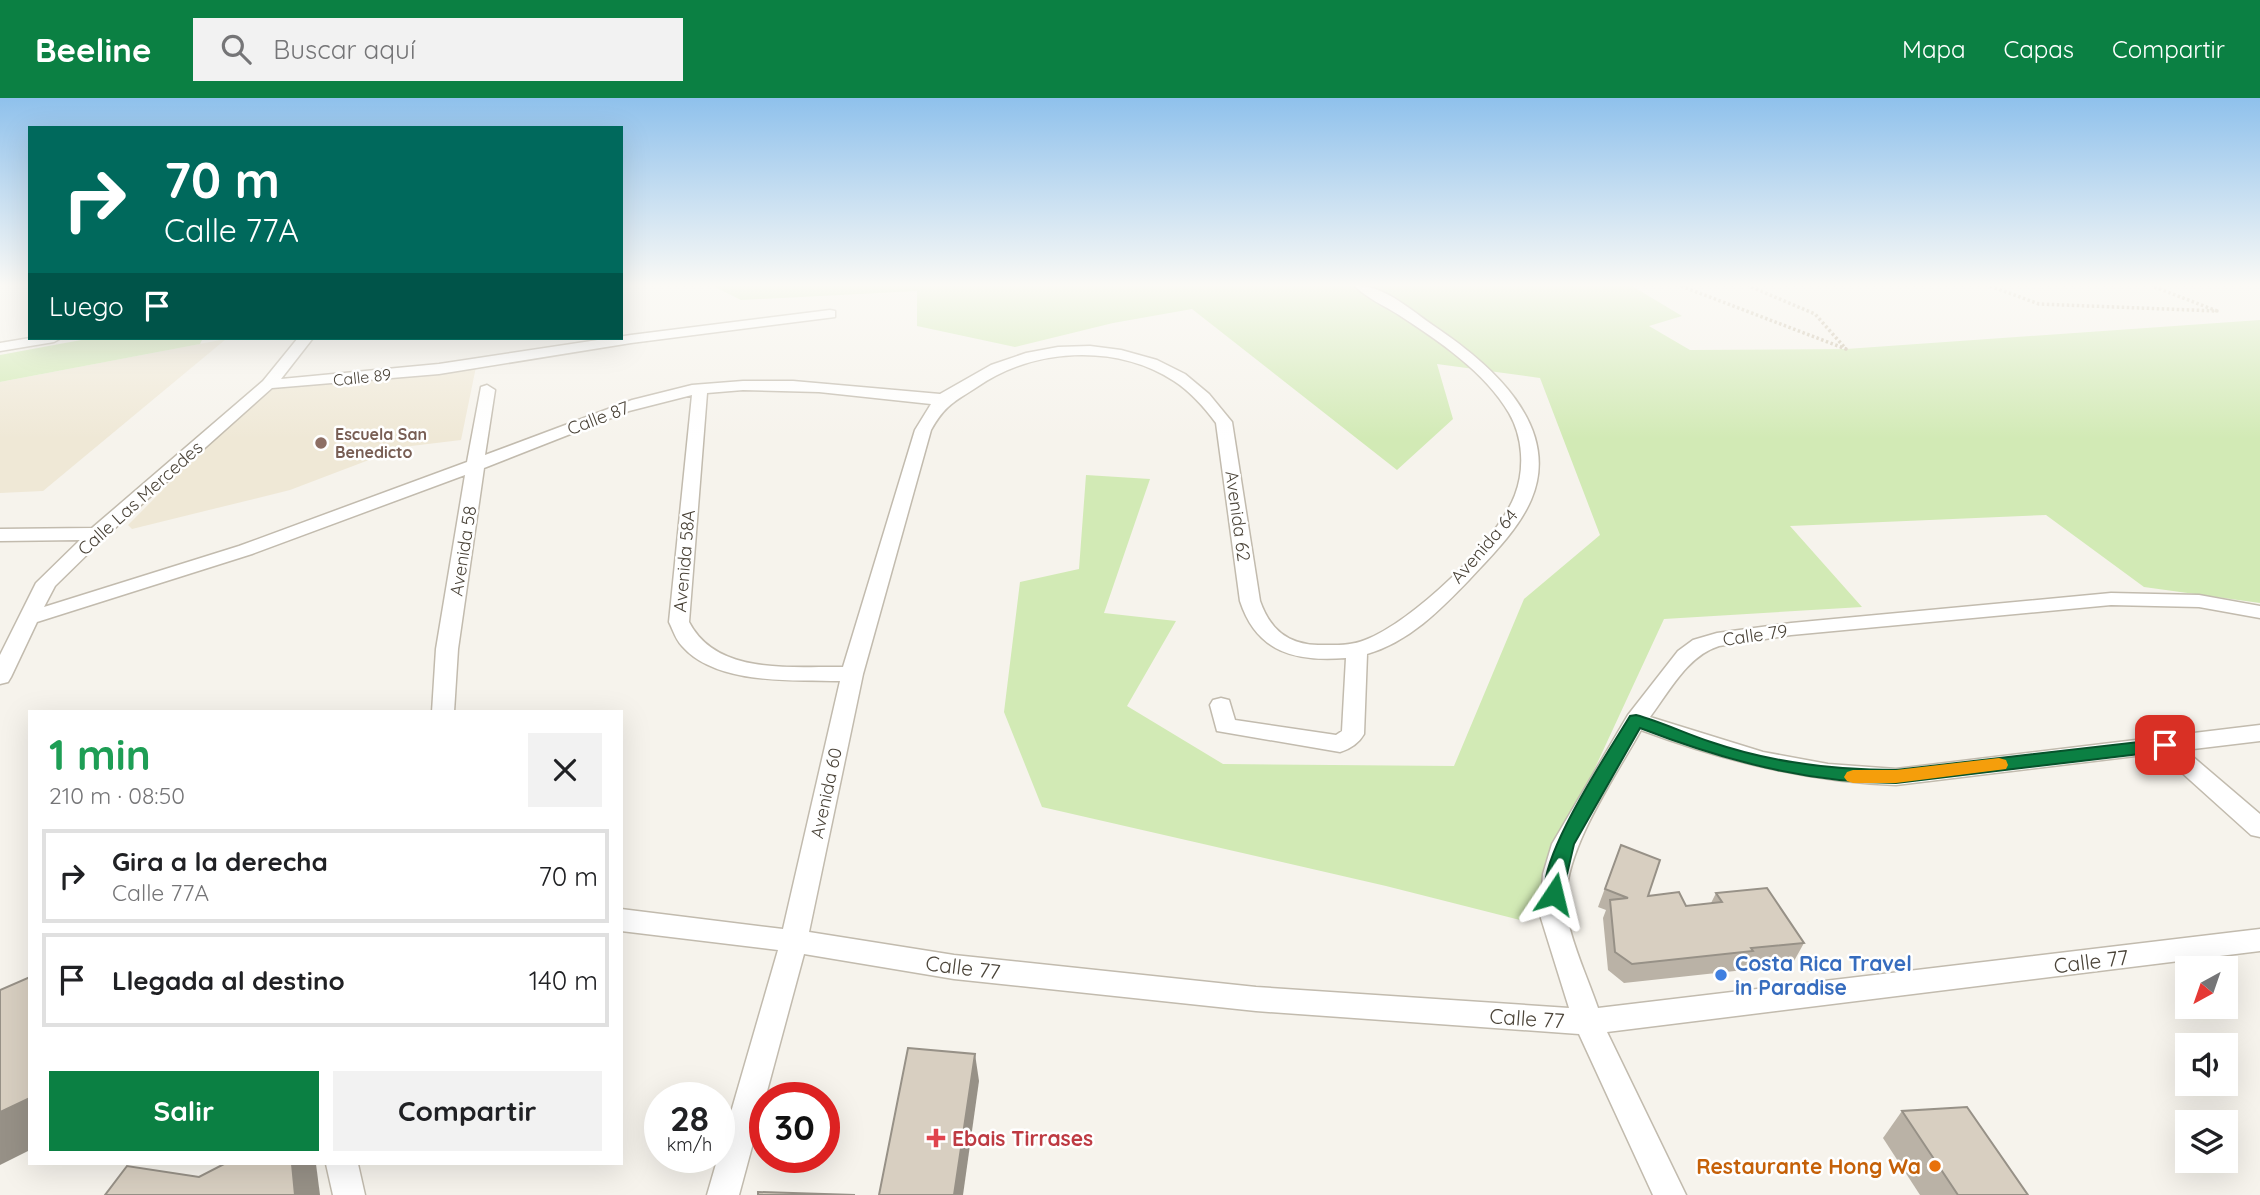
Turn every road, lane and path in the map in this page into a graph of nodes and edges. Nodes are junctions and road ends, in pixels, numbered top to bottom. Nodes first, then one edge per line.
1 (645, 337) edge
2 (1440, 337) edge
3 (1815, 337) edge
4 (1836, 337) edge
5 (42, 340) edge
6 (304, 340) edge
7 (0, 347) edge
8 (268, 384) junction
9 (700, 389) junction
10 (487, 390) dead end
11 (945, 398) junction
12 (477, 465) junction
13 (97, 534) junction
14 (0, 535) edge
15 (2260, 612) edge
16 (29, 618) junction
17 (1298, 649) joint
18 (1357, 649) junction
19 (852, 674) junction
20 (0, 677) edge
21 (1221, 705) dead end
22 (443, 710) edge
23 (1636, 720) junction
24 (2260, 733) edge
25 (2165, 745) junction
26 (2260, 828) edge
27 (623, 920) edge
28 (2260, 940) edge
29 (794, 941) junction
30 (1588, 1022) junction
31 (342, 1165) edge
32 (349, 1195) edge
33 (723, 1195) edge
34 (1670, 1195) edge

1 - 8 street, Calle 89
2 - 18 street, Avenida 64
3 - 4 path
5 - 7 street
6 - 8 street, Calle Las Mercedes
8 - 13 street, Calle Las Mercedes
9 - 11 street, Calle 87
9 - 12 street, Calle 87
9 - 19 street, Avenida 58A
10 - 12 street, Avenida 58
11 - 17 street, Avenida 62
11 - 19 street, Avenida 60
12 - 16 street, Calle 87
12 - 22 street, Avenida 58
13 - 14 street
13 - 16 street, Calle Las Mercedes
15 - 23 street, Calle 79
16 - 20 street, Calle Las Mercedes
17 - 18 street, Avenida 64
18 - 21 street
19 - 29 street, Avenida 60
23 - 25 street
23 - 30 street, Calle 79
24 - 25 street
25 - 26 street
27 - 29 street
28 - 30 street, Calle 77
29 - 30 street, Calle 77
29 - 33 street, Avenida 60
30 - 34 street, Calle 79
31 - 32 street

